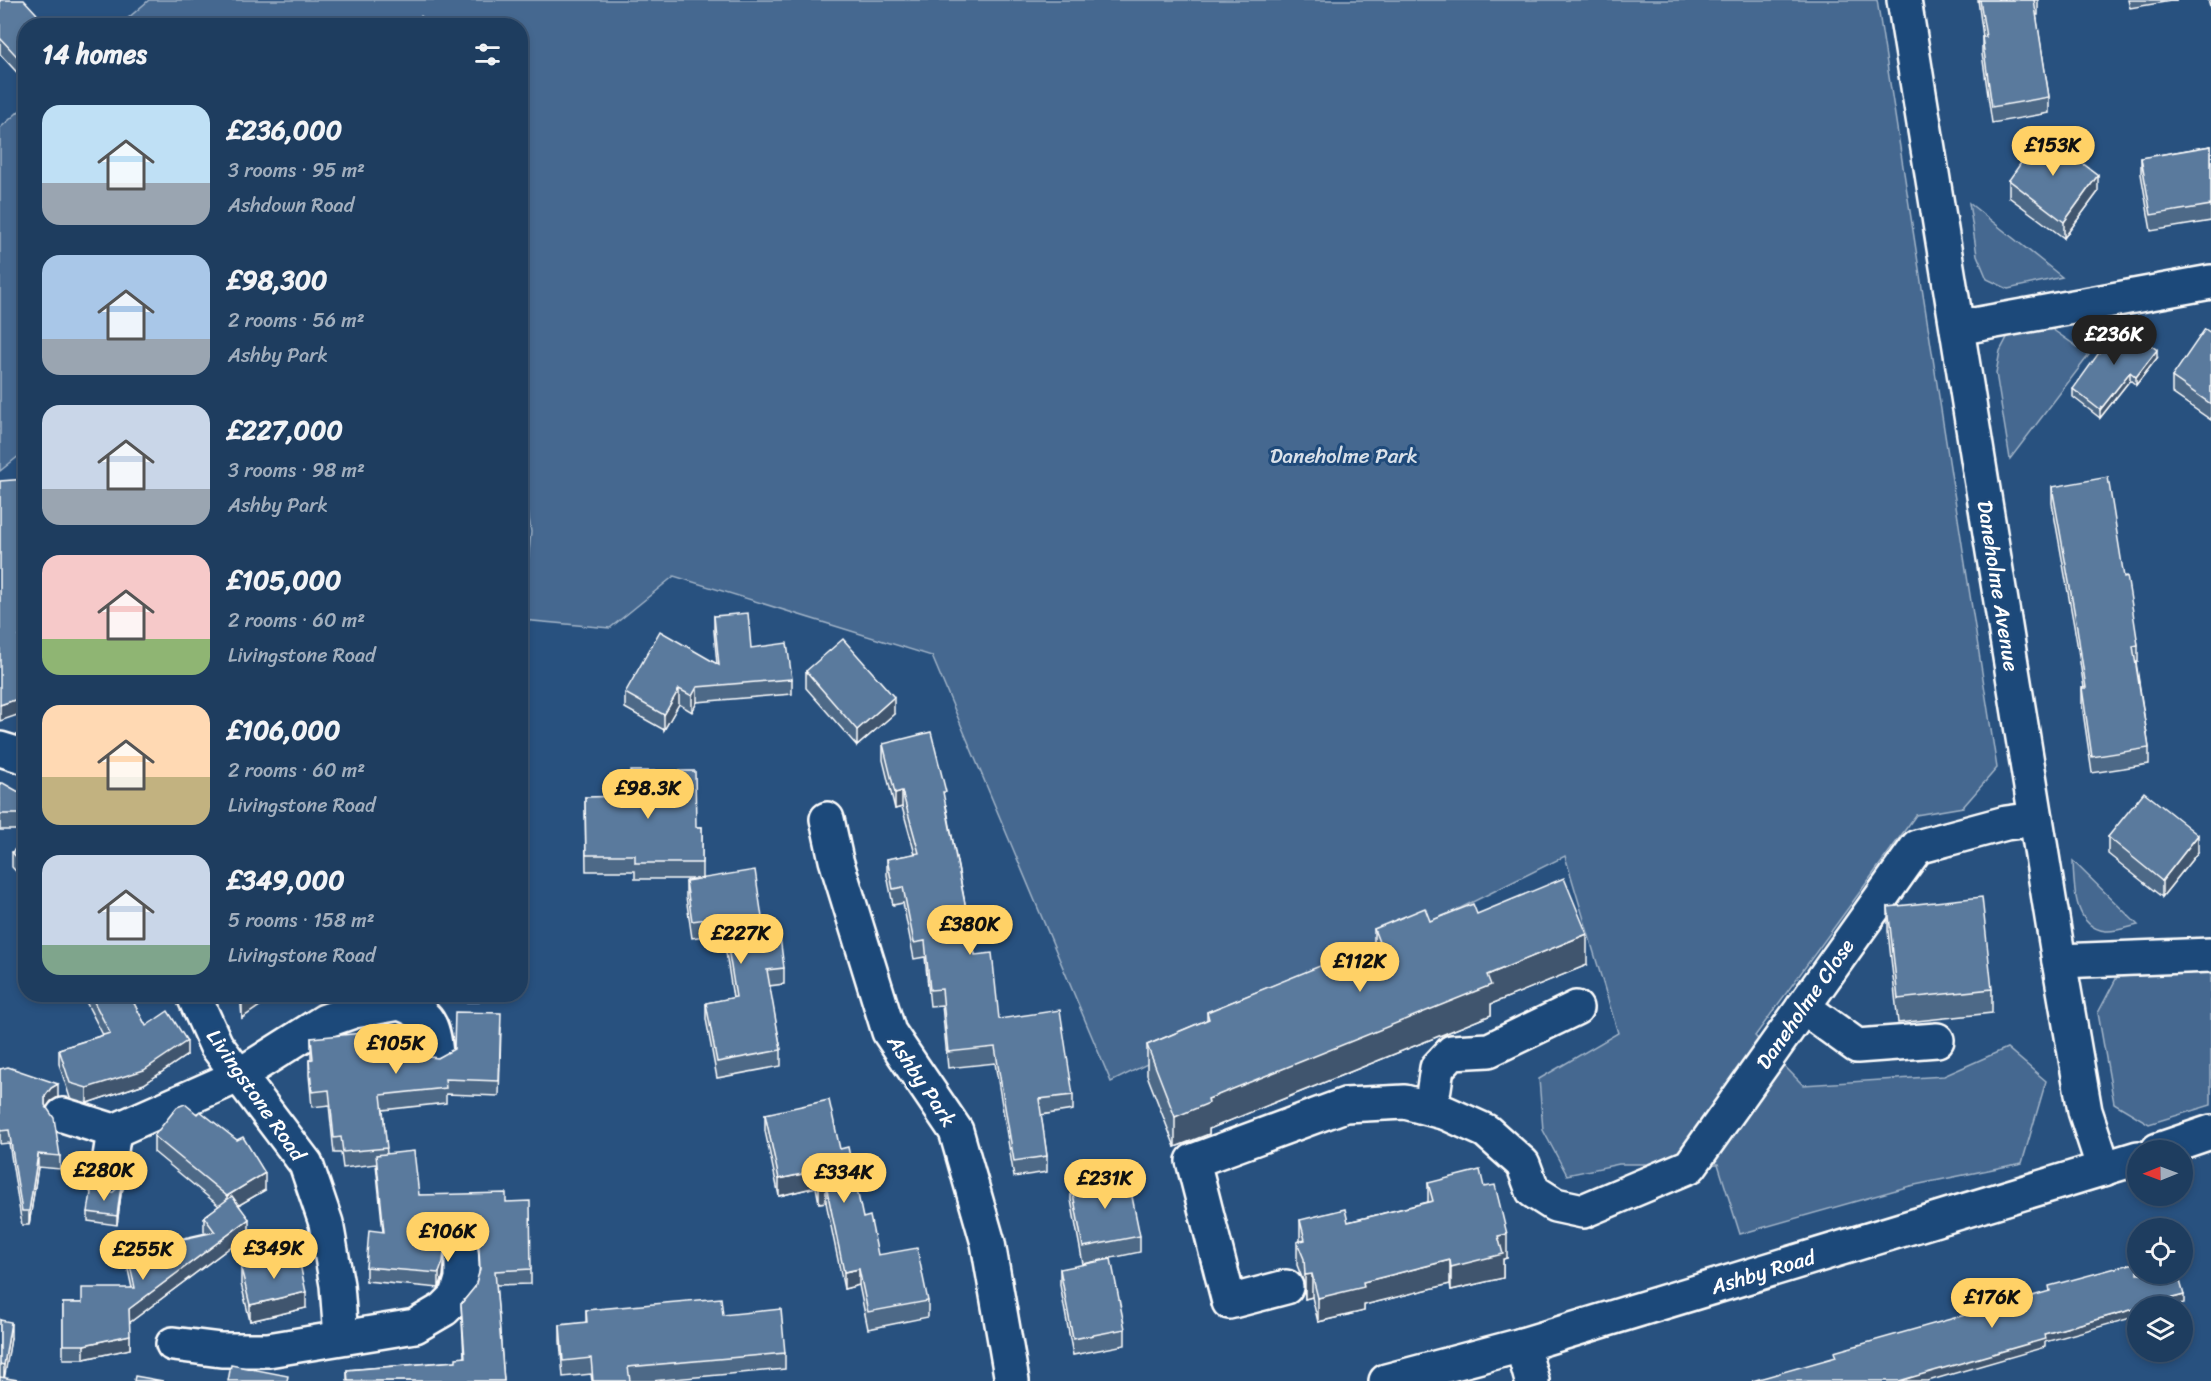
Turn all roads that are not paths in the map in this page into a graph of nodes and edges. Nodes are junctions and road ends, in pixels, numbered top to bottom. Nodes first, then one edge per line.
1 (1904, 0) edge
2 (2211, 282) edge
3 (1957, 328) junction
4 (0, 748) edge
5 (18, 754) edge
6 (827, 819) dead end
7 (2036, 819) junction
8 (2211, 955) edge
9 (2059, 961) junction
10 (197, 1002) edge
11 (391, 1002) edge
12 (407, 1002) edge
13 (1803, 1007) junction
14 (1576, 1008) dead end
15 (1937, 1040) dead end
16 (436, 1055) edge
17 (238, 1076) junction
18 (1431, 1108) junction
19 (63, 1115) dead end
20 (114, 1131) junction
21 (2211, 1132) edge
22 (2187, 1140) edge
23 (2127, 1162) edge
24 (2104, 1169) junction
25 (106, 1183) dead end
26 (462, 1255) dead end
27 (1286, 1287) dead end
28 (341, 1337) junction
29 (173, 1344) dead end
30 (1522, 1345) junction
31 (1012, 1381) edge
32 (1386, 1381) edge
33 (1532, 1381) edge

1 - 3 street, Daneholme Avenue
2 - 3 street
3 - 7 street, Daneholme Avenue
4 - 5 street
6 - 31 street, Ashby Park
7 - 9 street, Daneholme Avenue
7 - 13 street, Daneholme Close
8 - 9 street
9 - 24 street, Daneholme Avenue
10 - 17 street, Livingstone Road
11 - 17 street
12 - 16 street
13 - 15 street
13 - 18 street, Daneholme Close
14 - 18 street
17 - 20 street
17 - 28 street, Livingstone Road
18 - 27 street
19 - 20 street
20 - 25 street
21 - 22 street
23 - 24 street, Ashby Road
24 - 30 street, Ashby Road
26 - 28 street
28 - 29 street
30 - 32 street, Ashby Road
30 - 33 street

